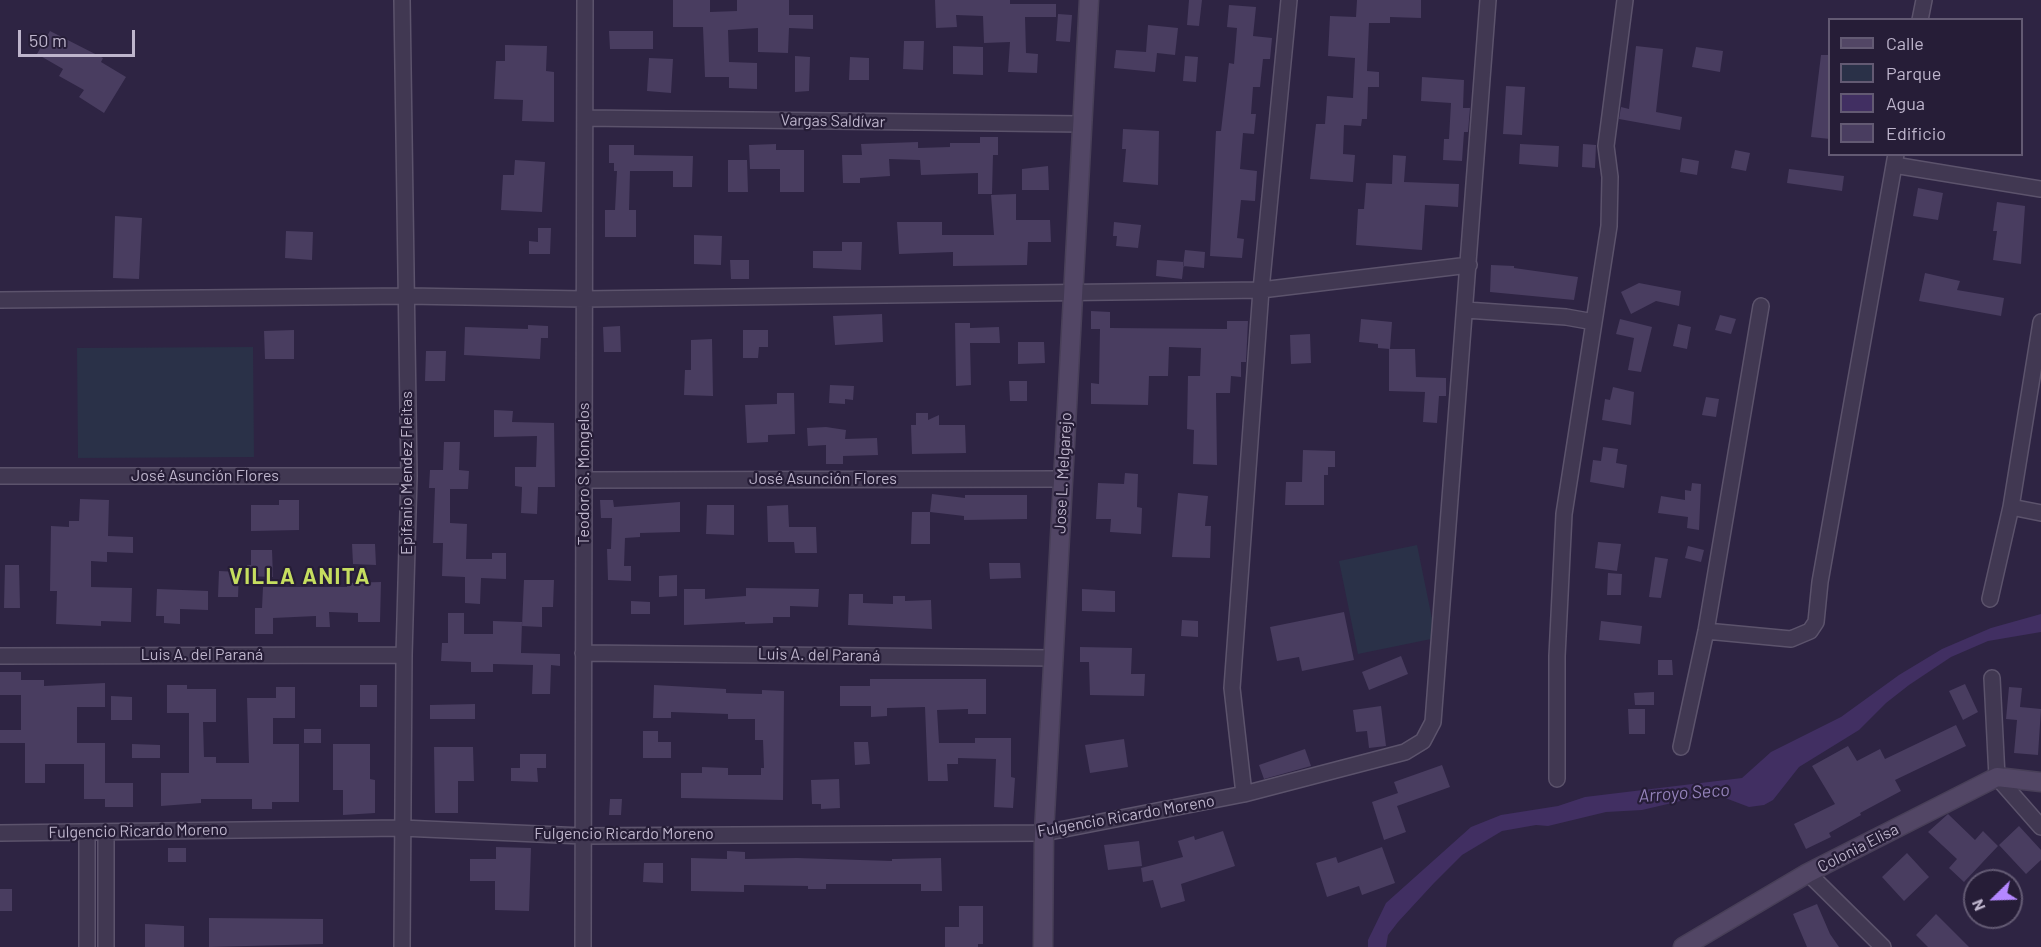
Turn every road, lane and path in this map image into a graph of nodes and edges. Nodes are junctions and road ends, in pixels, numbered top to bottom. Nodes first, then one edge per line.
1 (402, 0) edge
2 (585, 0) edge
3 (1089, 0) edge
4 (1289, 0) edge
5 (1488, 0) edge
6 (1625, 0) edge
7 (1924, 0) edge
8 (1920, 18) edge
9 (585, 118) junction
10 (1082, 124) junction
11 (1895, 160) edge
12 (2041, 189) edge
13 (1469, 265) junction
14 (1261, 290) junction
15 (1073, 292) junction
16 (407, 296) junction
17 (585, 299) junction
18 (0, 300) edge
19 (1761, 306) dead end
20 (1466, 310) junction
21 (1594, 322) junction
22 (2041, 322) edge
23 (0, 476) edge
24 (409, 476) junction
25 (1062, 479) junction
26 (584, 480) junction
27 (2011, 507) junction
28 (2041, 513) edge
29 (1990, 599) dead end
30 (1706, 631) junction
31 (584, 653) junction
32 (404, 655) junction
33 (0, 656) edge
34 (1054, 658) junction
35 (1992, 678) dead end
36 (1682, 747) dead end
37 (1997, 777) junction
38 (1557, 779) dead end
39 (2041, 782) edge
40 (1244, 794) junction
41 (2041, 827) edge
42 (402, 828) junction
43 (87, 832) junction
44 (106, 832) junction
45 (0, 833) edge
46 (1044, 833) junction
47 (583, 836) junction
48 (1808, 873) junction
49 (87, 947) edge
50 (106, 947) edge
51 (402, 947) edge
52 (583, 947) edge
53 (1043, 947) edge
54 (1683, 947) edge
55 (1883, 947) edge

1 - 16 street, Epifanio Mendez Fleitas
2 - 9 street, Teodoro S. Mongelos
3 - 10 street, Jose L. Melgarejo
4 - 14 street
5 - 13 street, Fulgencio Ricardo Moreno
6 - 21 street
7 - 8 street
9 - 10 street, Vargas Saldívar
9 - 17 street, Teodoro S. Mongelos
10 - 15 street, Jose L. Melgarejo
11 - 12 street
11 - 30 street
13 - 14 street
13 - 20 street, Fulgencio Ricardo Moreno
14 - 15 street
14 - 40 street
15 - 17 street
15 - 25 street, Jose L. Melgarejo
16 - 17 street
16 - 18 street
16 - 24 street, Epifanio Mendez Fleitas
17 - 26 street, Teodoro S. Mongelos
19 - 30 street
20 - 21 street
20 - 40 street, Fulgencio Ricardo Moreno
21 - 38 street
22 - 27 street
23 - 24 street, José Asunción Flores
24 - 32 street, Epifanio Mendez Fleitas
25 - 26 street, José Asunción Flores
25 - 34 street, Jose L. Melgarejo
26 - 31 street, Teodoro S. Mongelos
27 - 28 street
27 - 29 street
30 - 36 street
31 - 34 street, Luis A. del Paraná
31 - 47 street, Teodoro S. Mongelos
32 - 33 street, Luis A. del Paraná
32 - 42 street, Epifanio Mendez Fleitas
34 - 46 street, Jose L. Melgarejo
35 - 37 street
37 - 39 street
37 - 41 street
37 - 48 street, Colonia Elisa
40 - 46 street, Fulgencio Ricardo Moreno
42 - 44 street, Fulgencio Ricardo Moreno
42 - 47 street, Fulgencio Ricardo Moreno
42 - 51 street, Epifanio Mendez Fleitas
43 - 44 street, Fulgencio Ricardo Moreno
43 - 45 street, Fulgencio Ricardo Moreno
43 - 49 street
44 - 50 street
46 - 47 street, Fulgencio Ricardo Moreno
46 - 53 street, Jose L. Melgarejo
47 - 52 street, Teodoro S. Mongelos
48 - 54 street, Colonia Elisa
48 - 55 street

